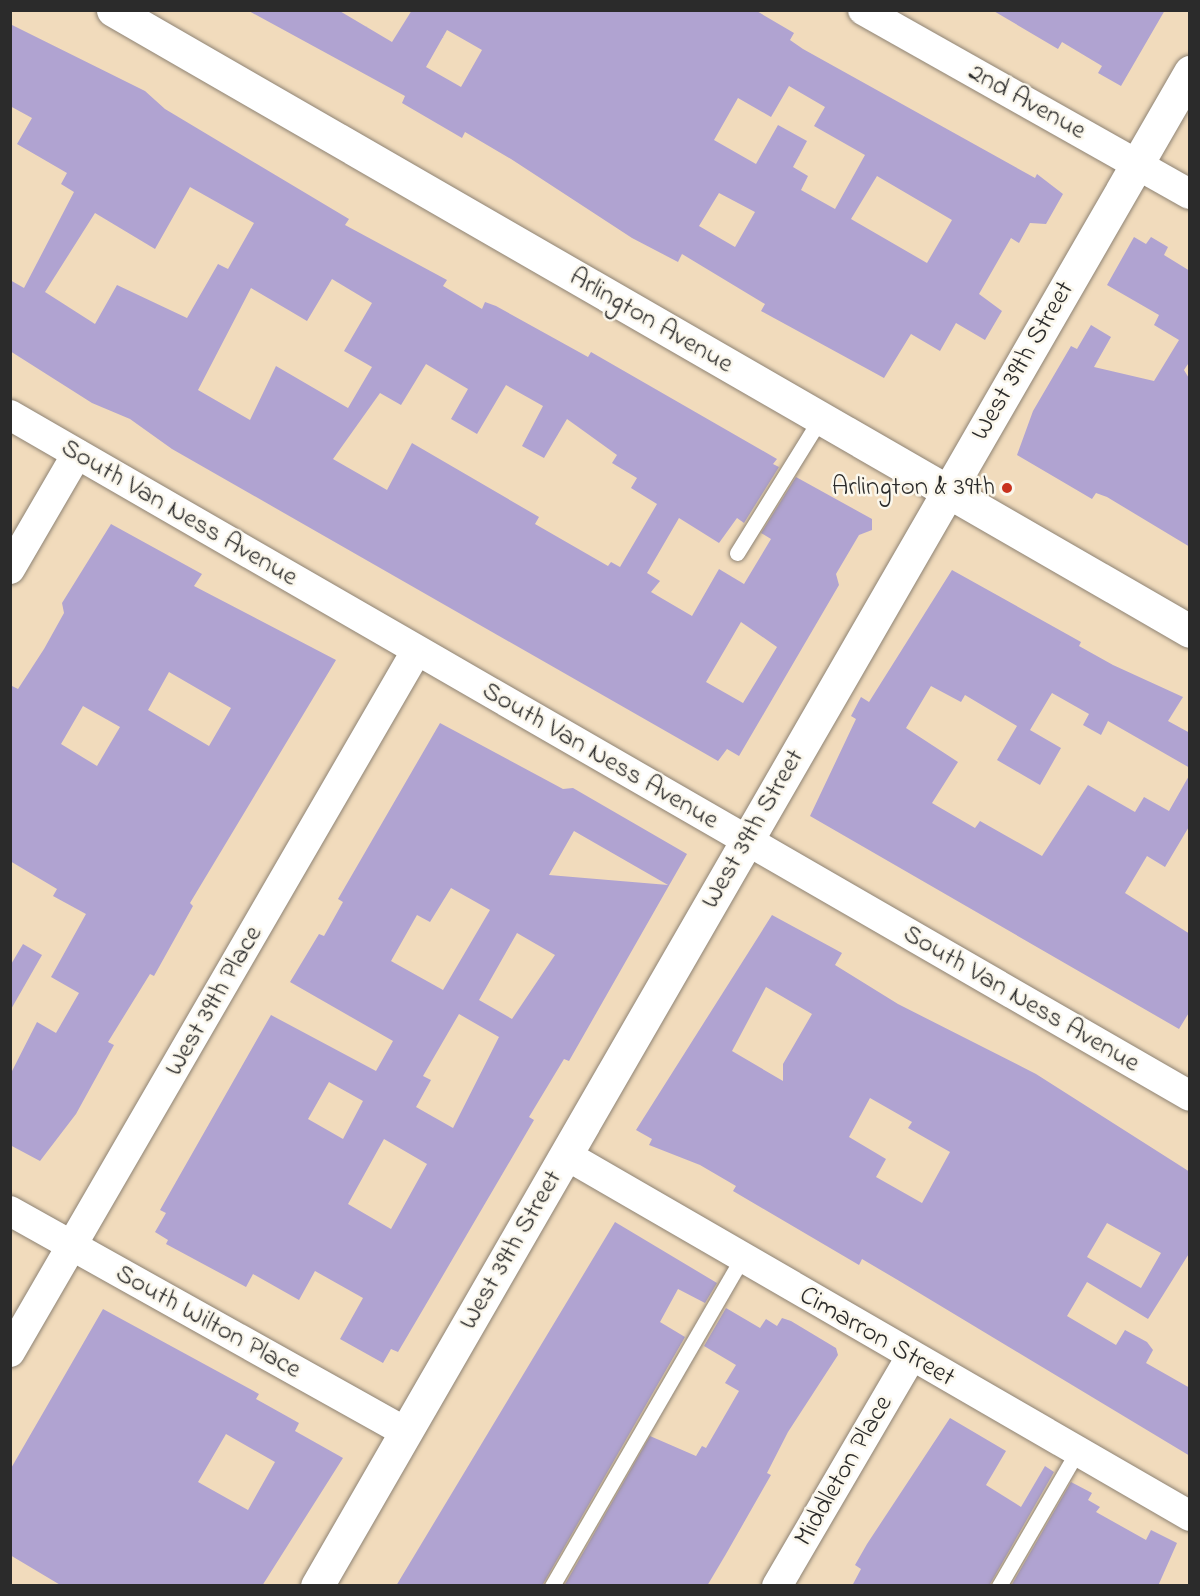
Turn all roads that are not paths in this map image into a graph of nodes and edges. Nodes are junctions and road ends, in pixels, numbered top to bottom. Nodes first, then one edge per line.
1 (113, 10) edge
2 (863, 10) edge
3 (1190, 72) edge
4 (1137, 164) junction
5 (1190, 194) edge
6 (10, 415) edge
7 (820, 419) junction
8 (77, 454) junction
9 (947, 493) junction
10 (736, 553) dead end
11 (10, 569) edge
12 (1190, 631) edge
13 (417, 650) junction
14 (747, 841) junction
15 (1190, 1096) edge
16 (566, 1155) junction
17 (10, 1211) edge
18 (71, 1247) junction
19 (741, 1260) junction
20 (10, 1352) edge
21 (911, 1357) junction
22 (406, 1432) junction
23 (1077, 1452) junction
24 (1190, 1516) edge
25 (318, 1586) edge
26 (552, 1586) edge
27 (777, 1586) edge
28 (999, 1586) edge

1 - 7 street, Arlington Avenue
2 - 4 street, 2nd Avenue
3 - 4 street, West 39th Street
4 - 5 street, 2nd Avenue
4 - 9 street, West 39th Street
6 - 8 street, South Van Ness Avenue
7 - 9 street, Arlington Avenue
7 - 10 lane
8 - 11 street
8 - 13 street, South Van Ness Avenue
9 - 12 street, Arlington Avenue
9 - 14 street, West 39th Street
13 - 14 street, South Van Ness Avenue
13 - 18 street, West 39th Place
14 - 15 street, South Van Ness Avenue
14 - 16 street, West 39th Street
16 - 19 street, Cimarron Street
16 - 22 street, West 39th Street
17 - 18 street, South Wilton Place
18 - 20 street, West 39th Place
18 - 22 street, South Wilton Place
19 - 21 street, Cimarron Street
19 - 26 lane
21 - 23 street, Cimarron Street
21 - 27 street, Middleton Place
22 - 25 street, West 39th Street
23 - 24 street, Cimarron Street
23 - 28 lane

